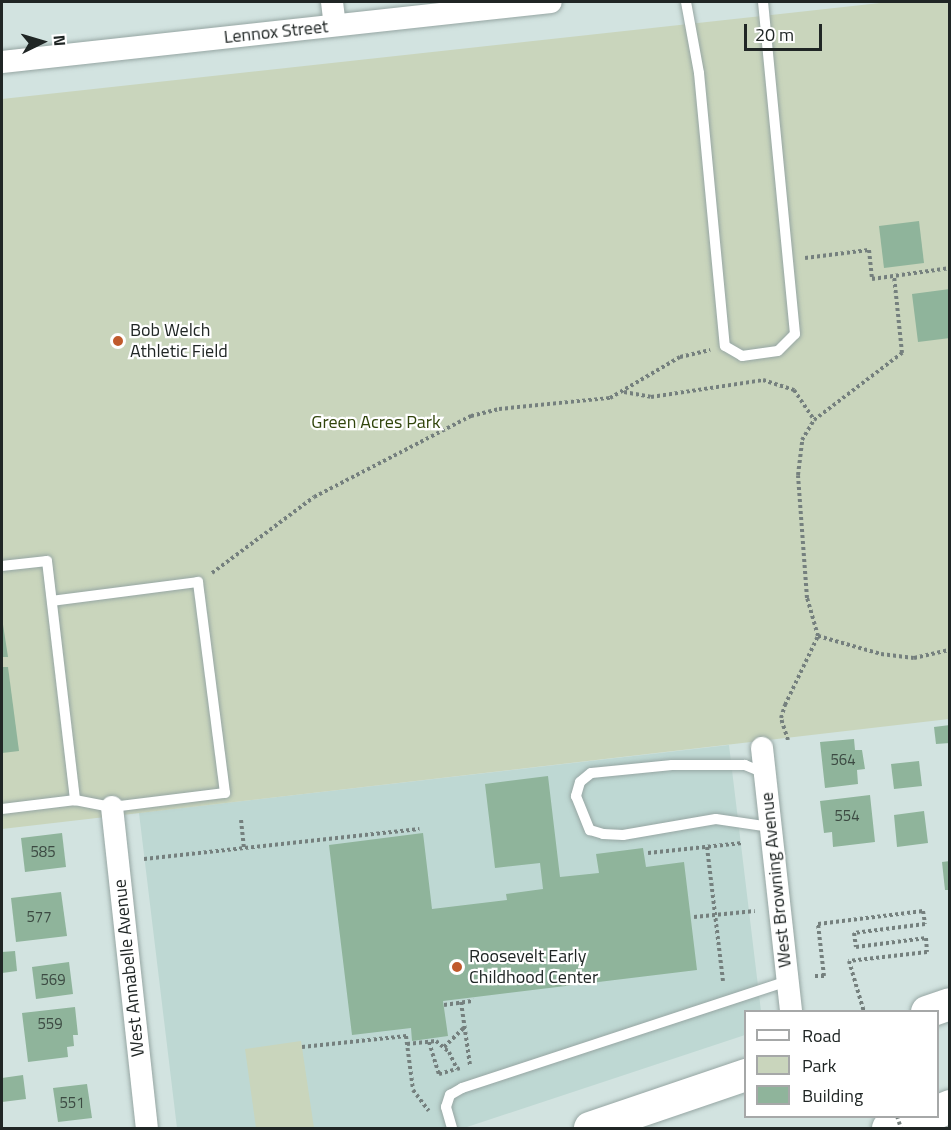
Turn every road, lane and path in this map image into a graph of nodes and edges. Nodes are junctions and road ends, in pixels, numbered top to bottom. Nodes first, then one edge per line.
1 (332, 2) edge
2 (551, 2) edge
3 (686, 2) edge
4 (763, 2) edge
5 (335, 25) junction
6 (2, 62) edge
7 (787, 261) junction
8 (950, 268) edge
9 (894, 276) junction
10 (725, 346) junction
11 (624, 392) junction
12 (814, 420) junction
13 (2, 566) edge
14 (198, 582) junction
15 (52, 601) junction
16 (818, 636) junction
17 (950, 650) edge
18 (788, 740) dead end
19 (762, 748) dead end
20 (764, 772) junction
21 (75, 800) junction
22 (112, 807) junction
23 (2, 809) edge
24 (241, 820) dead end
25 (747, 824) junction
26 (770, 827) junction
27 (419, 829) dead end
28 (707, 847) junction
29 (244, 848) junction
30 (648, 853) dead end
31 (144, 859) dead end
32 (755, 899) dead end
33 (756, 910) junction
34 (715, 915) junction
35 (694, 917) dead end
36 (757, 922) dead end
37 (815, 976) dead end
38 (732, 977) dead end
39 (723, 981) junction
40 (787, 981) junction
41 (712, 984) dead end
42 (474, 1001) dead end
43 (461, 1002) junction
44 (950, 1004) edge
45 (444, 1005) dead end
46 (791, 1010) edge
47 (864, 1010) edge
48 (930, 1010) edge
49 (465, 1028) junction
50 (429, 1041) junction
51 (408, 1044) junction
52 (302, 1047) dead end
53 (444, 1047) junction
54 (481, 1061) dead end
55 (470, 1065) junction
56 (457, 1069) junction
57 (744, 1076) edge
58 (916, 1118) edge
59 (437, 1119) dead end
60 (147, 1128) edge
61 (452, 1128) edge
62 (590, 1128) edge
63 (888, 1128) edge

1 - 5 street
2 - 5 street, Lennox Street
3 - 10 lane
4 - 7 lane
5 - 6 street, Lennox Street
7 - 9 path
7 - 10 lane
8 - 9 path
9 - 12 path
10 - 11 path
11 - 12 path
11 - 14 path
12 - 16 path
13 - 15 lane
14 - 15 lane
14 - 22 lane
15 - 21 lane
16 - 17 path
16 - 18 path
19 - 20 street, West Browning Avenue
20 - 25 lane
20 - 26 street, West Browning Avenue
21 - 22 lane
21 - 23 lane
22 - 60 street, West Annabelle Avenue
24 - 29 path
25 - 26 lane
25 - 28 path
26 - 40 street, West Browning Avenue
27 - 29 path
28 - 30 path
28 - 34 path
29 - 31 path
32 - 33 path
33 - 34 path
33 - 36 path
34 - 35 path
34 - 39 path
37 - 47 path, West Browning Avenue
38 - 39 path
39 - 41 path
40 - 46 street, West Browning Avenue
40 - 61 lane
42 - 43 path
43 - 45 path
43 - 49 path
44 - 48 main road
49 - 53 path
49 - 55 path
50 - 51 path
50 - 53 path
50 - 56 path
51 - 52 path
51 - 59 path
53 - 56 path
54 - 55 path
55 - 56 path
57 - 62 main road
58 - 63 highway

